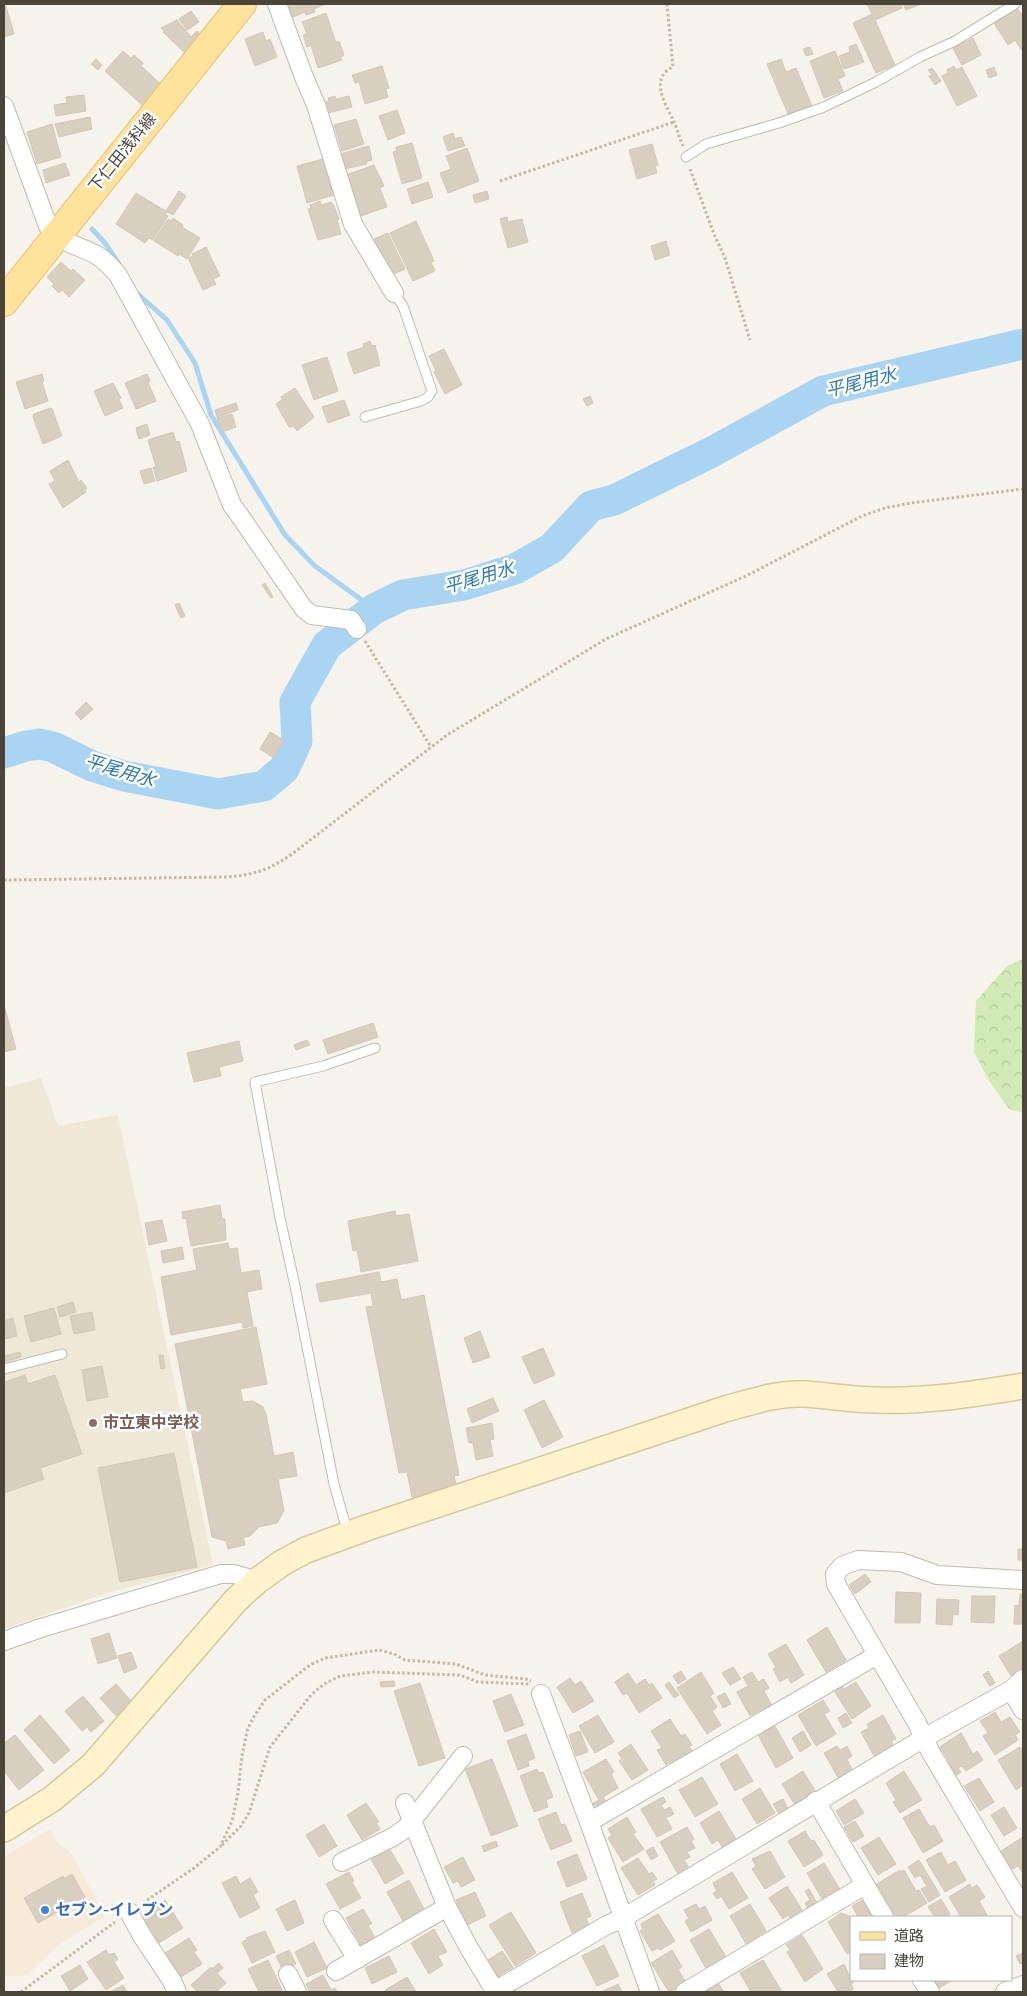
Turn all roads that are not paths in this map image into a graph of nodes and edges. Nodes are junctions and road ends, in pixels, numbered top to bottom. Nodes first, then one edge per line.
1 (242, 4) edge
2 (278, 4) edge
3 (1015, 4) edge
4 (4, 106) edge
5 (686, 157) road end
6 (56, 236) junction
7 (394, 293) joint
8 (4, 302) edge
9 (365, 416) dead end
10 (354, 624) road end
11 (375, 1048) dead end
12 (62, 1354) dead end
13 (4, 1369) edge
14 (1023, 1386) edge
15 (348, 1534) junction
16 (1023, 1580) edge
17 (257, 1581) junction
18 (4, 1641) edge
19 (877, 1655) junction
20 (1017, 1684) edge
21 (541, 1694) road end
22 (1023, 1710) edge
23 (924, 1738) junction
24 (463, 1756) dead end
25 (816, 1801) junction
26 (405, 1802) dead end
27 (412, 1821) junction
28 (589, 1822) junction
29 (4, 1830) edge
30 (342, 1862) dead end
31 (865, 1885) junction
32 (447, 1906) junction
33 (1023, 1908) edge
34 (129, 1912) road end
35 (883, 1916) edge
36 (623, 1918) junction
37 (333, 1920) dead end
38 (357, 1959) junction
39 (336, 1972) dead end
40 (288, 1974) dead end
41 (923, 1981) edge
42 (1023, 1985) edge
43 (504, 1990) edge
44 (176, 1992) edge
45 (297, 1992) edge
46 (650, 1992) edge
47 (685, 1992) edge
48 (930, 1992) edge
49 (1005, 1992) edge

1 - 6 main road, 下仁田浅科線
2 - 7 street
3 - 5 lane
4 - 6 street
6 - 8 main road, 下仁田浅科線
6 - 10 street
7 - 9 lane
11 - 15 lane
12 - 13 lane
14 - 15 street
15 - 17 street
16 - 19 street
17 - 18 street
17 - 29 street
19 - 23 street
19 - 28 street
20 - 22 street
20 - 23 street
21 - 28 street
23 - 25 street
23 - 33 street
24 - 27 street
25 - 31 street
25 - 36 street
26 - 27 street
27 - 30 street
27 - 32 street
28 - 36 street
31 - 35 street
31 - 47 street
32 - 38 street
32 - 43 street
34 - 44 street
36 - 43 street
36 - 46 street
37 - 38 street
38 - 39 street
40 - 45 street
41 - 48 street
42 - 49 street

